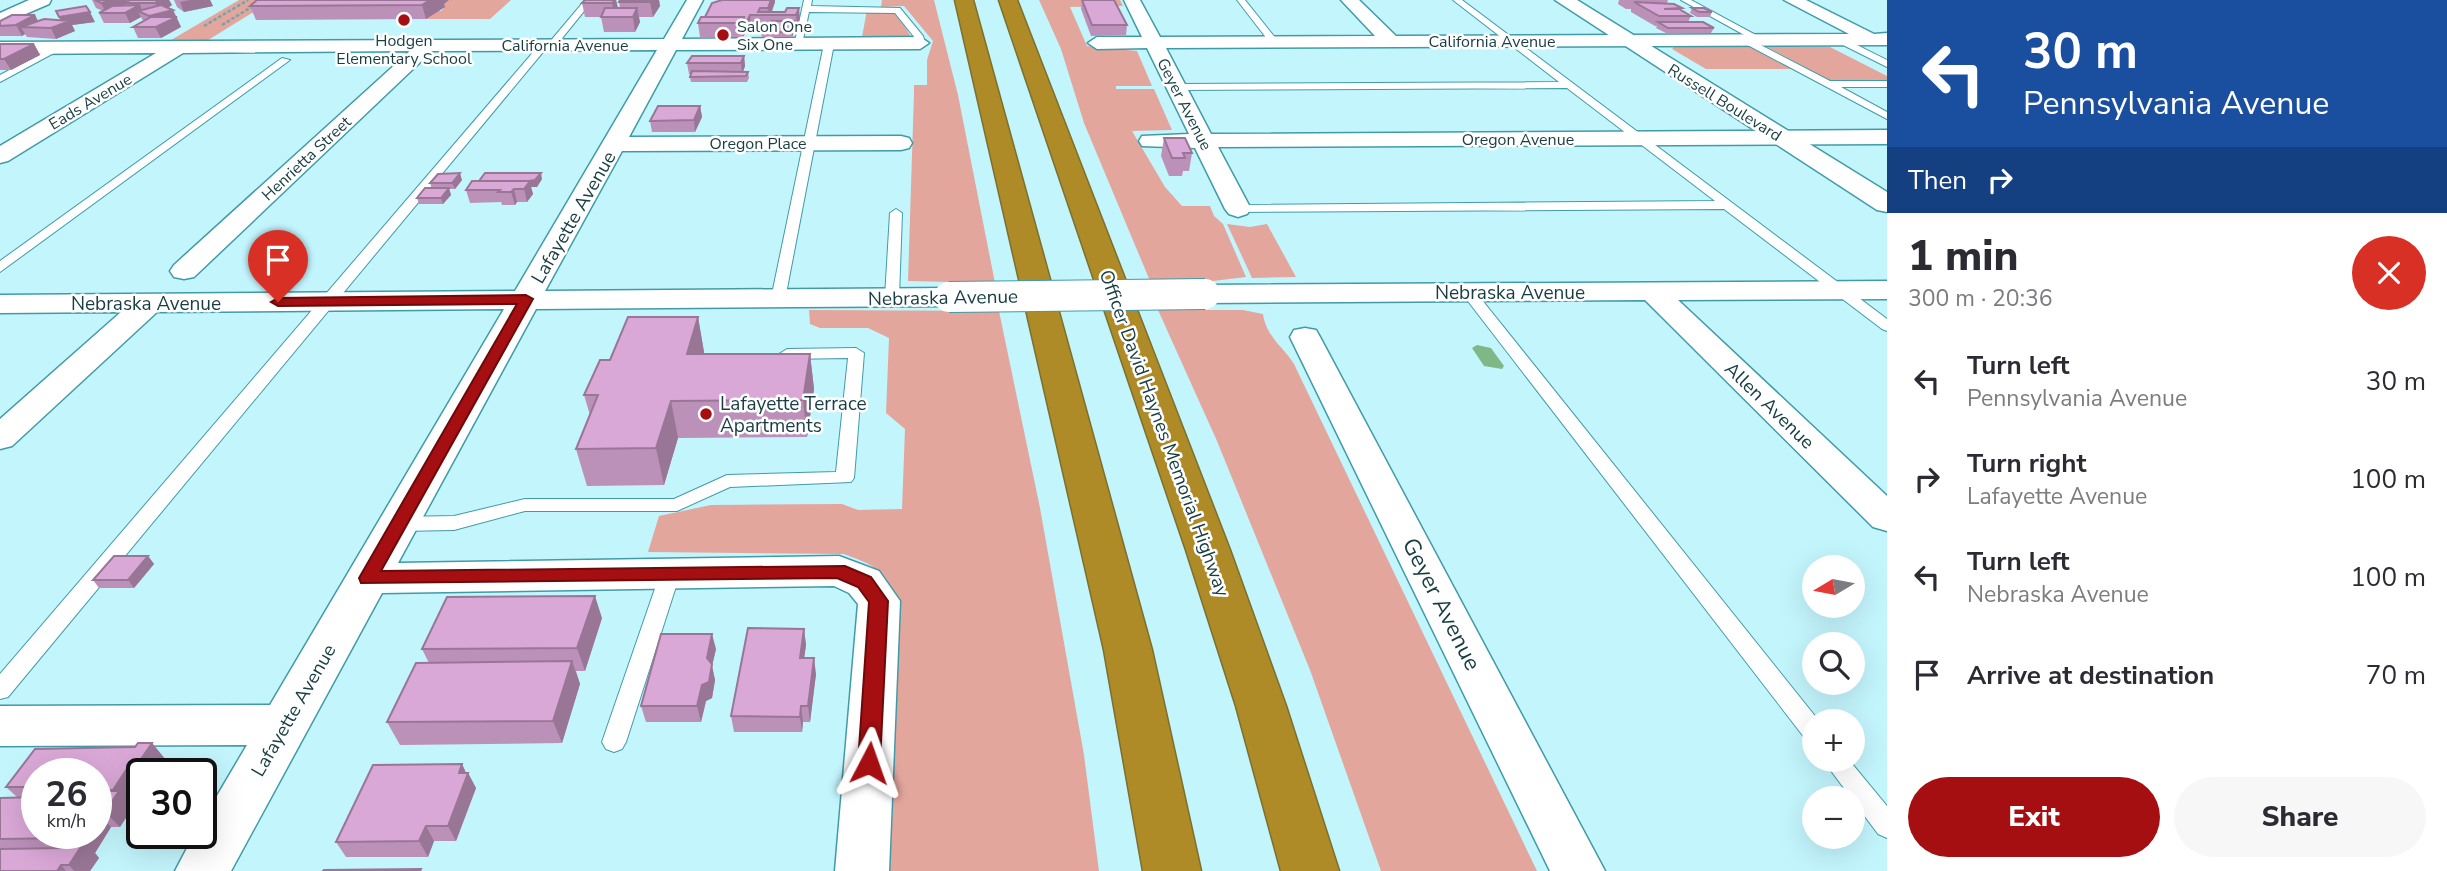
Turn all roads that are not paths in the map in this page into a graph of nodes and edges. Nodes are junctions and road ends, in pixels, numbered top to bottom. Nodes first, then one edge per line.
1 (43, 0) edge
2 (589, 0) edge
3 (695, 0) edge
4 (964, 0) edge
5 (1008, 0) edge
6 (1132, 0) edge
7 (1241, 0) edge
8 (1349, 0) edge
9 (1457, 0) edge
10 (1564, 0) edge
11 (1579, 0) edge
12 (1685, 0) edge
13 (1792, 0) edge
14 (807, 4) edge
15 (0, 20) edge
16 (1838, 39) junction
17 (1881, 39) edge
18 (1636, 40) junction
19 (1753, 40) junction
20 (1391, 41) junction
21 (1510, 41) junction
22 (1273, 42) junction
23 (920, 43) joint
24 (1097, 43) dead end
25 (1153, 43) junction
26 (797, 44) junction
27 (828, 44) junction
28 (671, 45) junction
29 (427, 46) junction
30 (548, 46) junction
31 (64, 47) junction
32 (95, 47) junction
33 (179, 47) junction
34 (0, 48) edge
35 (285, 60) dead end
36 (1887, 64) edge
37 (0, 79) edge
38 (1827, 84) junction
39 (1887, 84) edge
40 (1569, 85) junction
41 (1176, 87) junction
42 (1887, 116) edge
43 (1887, 137) edge
44 (1792, 138) junction
45 (1640, 139) junction
46 (1150, 141) dead end
47 (1203, 141) junction
48 (809, 143) junction
49 (901, 143) dead end
50 (615, 144) junction
51 (0, 156) edge
52 (1887, 190) edge
53 (1887, 204) edge
54 (1727, 205) junction
55 (1238, 209) joint
56 (896, 214) dead end
57 (0, 268) edge
58 (184, 271) dead end
59 (1840, 290) junction
60 (1887, 290) edge
61 (1653, 292) junction
62 (1469, 293) junction
63 (892, 298) junction
64 (526, 299) junction
65 (778, 299) junction
66 (330, 301) junction
67 (149, 303) junction
68 (0, 304) edge
69 (1887, 326) edge
70 (1306, 337) dead end
71 (767, 354) edge
72 (0, 438) edge
73 (1887, 518) edge
74 (399, 524) junction
75 (670, 574) junction
76 (368, 578) junction
77 (0, 690) edge
78 (1802, 717) edge
79 (285, 725) junction
80 (0, 726) edge
81 (614, 742) dead end
82 (1844, 772) edge
83 (1887, 826) edge
84 (202, 871) edge
85 (862, 871) edge
86 (1172, 871) edge
87 (1310, 871) edge
88 (1578, 871) edge

1 - 15 street
2 - 30 lane
3 - 28 street, Lafayette Avenue
4 - 86 highway
5 - 87 highway, Officer David Haynes Memorial Highway
6 - 25 street, Geyer Avenue
7 - 22 lane
8 - 20 street
9 - 21 lane
10 - 18 main road, Russell Boulevard
11 - 18 main road, Russell Boulevard
12 - 19 lane
13 - 17 street
14 - 23 lane
14 - 26 lane
16 - 17 street, California Avenue
16 - 19 street, California Avenue
16 - 36 lane
18 - 19 street, California Avenue
18 - 21 street, California Avenue
18 - 44 main road, Russell Boulevard
19 - 38 lane
20 - 21 street, California Avenue
20 - 22 street, California Avenue
21 - 40 lane
22 - 25 street, California Avenue
23 - 27 street, California Avenue
24 - 25 street, California Avenue
25 - 41 street, Geyer Avenue
26 - 27 street, California Avenue
26 - 28 street, California Avenue
27 - 48 lane
28 - 30 street, California Avenue
28 - 50 street, Lafayette Avenue
29 - 30 street, California Avenue
29 - 33 street, California Avenue
29 - 58 street, Henrietta Street
30 - 66 lane
31 - 32 street, California Avenue
31 - 32 street
31 - 34 street, California Avenue
31 - 37 lane
32 - 33 street, California Avenue
33 - 51 street, Eads Avenue
35 - 57 lane
38 - 39 lane
38 - 42 lane
40 - 41 lane
40 - 45 lane
41 - 47 street, Geyer Avenue
43 - 44 street, Oregon Avenue
44 - 45 street, Oregon Avenue
44 - 52 main road, Russell Boulevard
44 - 53 main road, Russell Boulevard
45 - 47 street, Oregon Avenue
45 - 54 lane
46 - 47 street, Oregon Avenue
47 - 55 street, Geyer Avenue
48 - 49 street, Oregon Place
48 - 50 street, Oregon Place
48 - 65 lane
50 - 64 street, Lafayette Avenue
54 - 55 lane
54 - 59 lane
56 - 63 lane
59 - 60 street, Nebraska Avenue
59 - 61 street, Nebraska Avenue
59 - 69 lane
61 - 62 street, Nebraska Avenue
61 - 73 street, Allen Avenue
62 - 63 street, Nebraska Avenue, bridge
62 - 78 lane
63 - 65 street, Nebraska Avenue
64 - 65 street, Nebraska Avenue
64 - 66 street, Nebraska Avenue
64 - 74 street, Lafayette Avenue
66 - 67 street, Nebraska Avenue
66 - 77 lane
67 - 68 street, Nebraska Avenue
67 - 72 street
70 - 88 street, Geyer Avenue
71 - 74 lane
74 - 76 street, Lafayette Avenue
75 - 76 street
75 - 81 lane
75 - 85 street
76 - 79 street, Lafayette Avenue
79 - 80 street
79 - 84 street, Lafayette Avenue
82 - 83 lane

